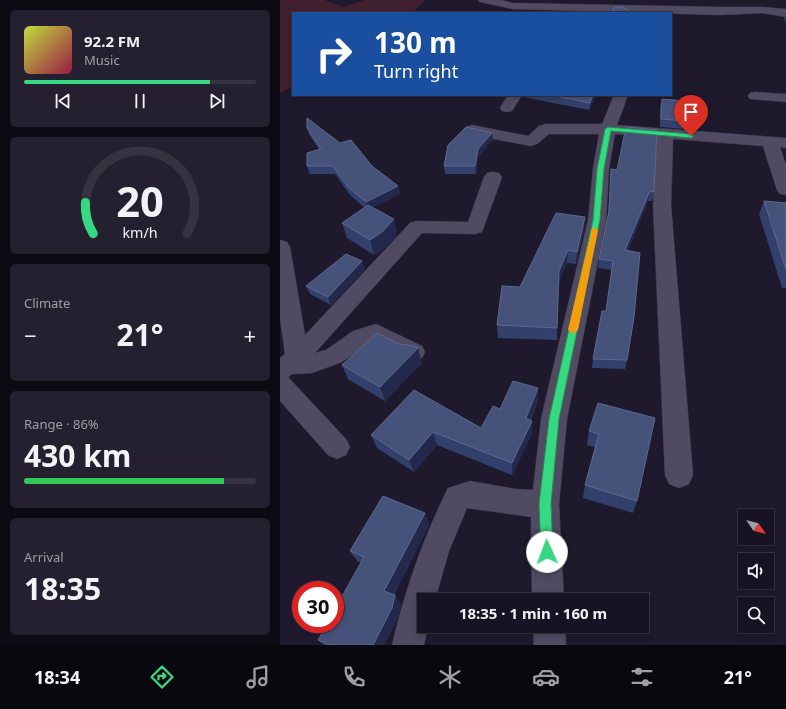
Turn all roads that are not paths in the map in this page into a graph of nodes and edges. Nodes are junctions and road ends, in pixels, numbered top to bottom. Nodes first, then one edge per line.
1 (484, 0) edge
2 (674, 5) edge
3 (645, 11) edge
4 (786, 13) edge
5 (618, 96) edge
6 (755, 96) dead end
7 (786, 98) edge
8 (608, 129) junction
9 (472, 130) edge
10 (665, 135) junction
11 (778, 143) edge
12 (493, 177) dead end
13 (786, 190) edge
14 (280, 247) edge
15 (414, 352) edge
16 (286, 369) edge
17 (337, 447) dead end
18 (679, 475) dead end
19 (545, 504) junction
20 (548, 593) edge
21 (549, 633) edge
22 (408, 645) edge
23 (550, 645) edge

1 - 3 street
2 - 3 street
2 - 4 street
5 - 8 street
6 - 7 street
8 - 9 street
8 - 10 street
8 - 19 street
10 - 11 street
10 - 18 street
11 - 13 street
12 - 16 street
14 - 16 street
15 - 16 street
16 - 17 street
19 - 20 street
19 - 22 street
21 - 23 street

